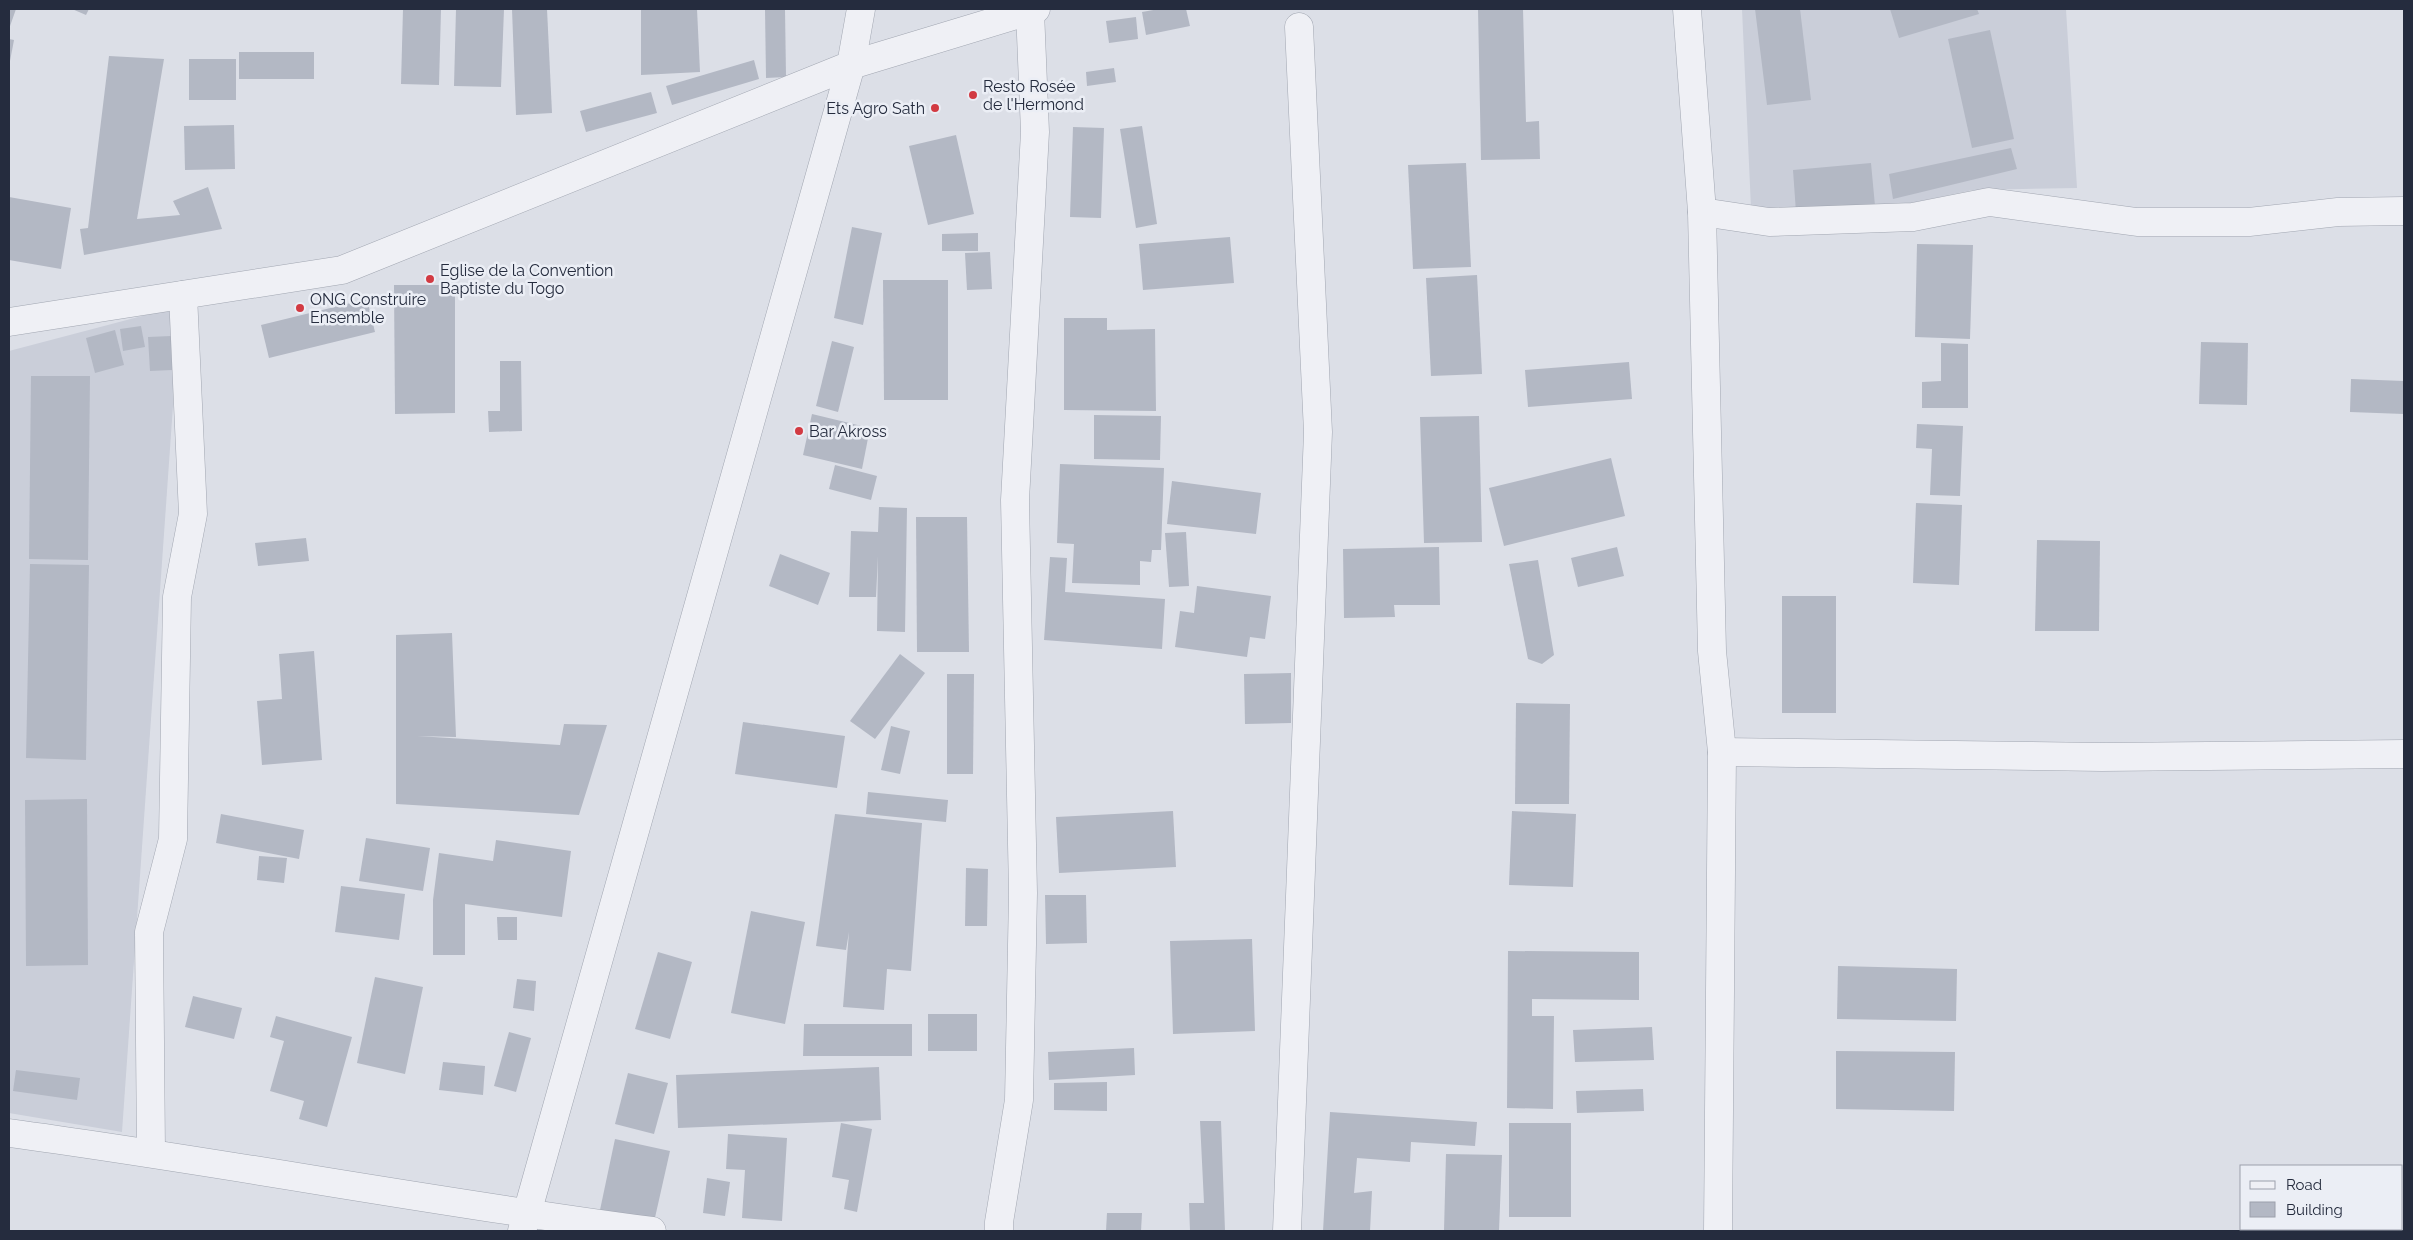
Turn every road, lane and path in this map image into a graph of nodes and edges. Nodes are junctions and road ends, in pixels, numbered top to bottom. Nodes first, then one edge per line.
1 (861, 9) edge
2 (1687, 9) edge
3 (1033, 10) edge
4 (1299, 27) dead end
5 (851, 65) junction
6 (2404, 211) edge
7 (1702, 212) junction
8 (183, 295) junction
9 (9, 322) edge
10 (1722, 752) junction
11 (2404, 754) edge
12 (9, 1134) edge
13 (151, 1152) junction
14 (524, 1223) edge
15 (652, 1231) edge
16 (999, 1231) edge
17 (1287, 1231) edge
18 (1718, 1231) edge

1 - 5 street
2 - 7 street
3 - 5 street
3 - 16 street
4 - 17 street
5 - 8 street
5 - 14 street
6 - 7 street
7 - 10 street
8 - 9 street
8 - 13 street
10 - 11 street
10 - 18 street
12 - 13 street
13 - 14 street
14 - 15 street

